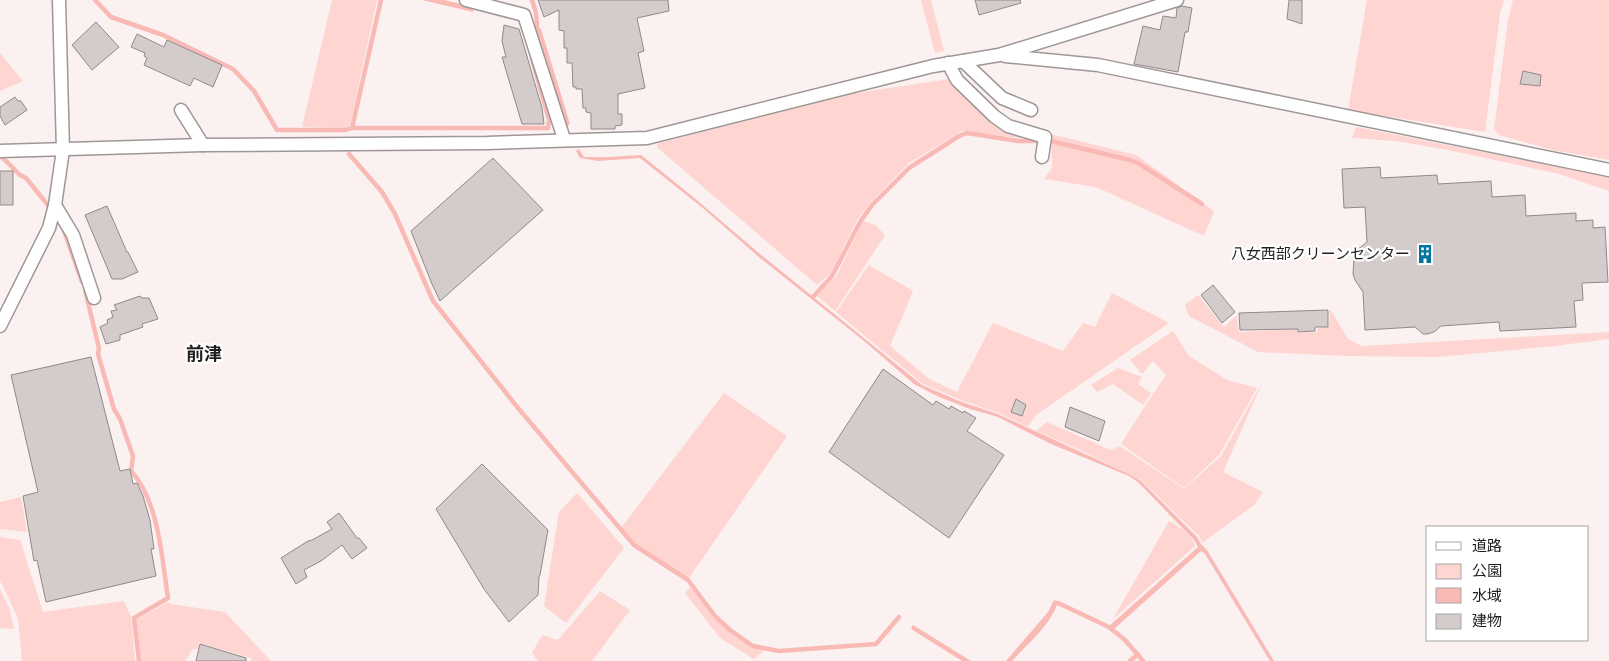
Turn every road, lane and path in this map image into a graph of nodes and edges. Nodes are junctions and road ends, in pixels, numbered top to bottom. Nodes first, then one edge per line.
1 (59, 0) edge
2 (466, 0) edge
3 (1177, 0) edge
4 (999, 55) junction
5 (964, 61) junction
6 (948, 63) junction
7 (181, 110) dead end
8 (1031, 110) dead end
9 (564, 139) junction
10 (203, 145) junction
11 (63, 150) junction
12 (0, 152) edge
13 (1042, 157) dead end
14 (1609, 170) edge
15 (55, 205) junction
16 (94, 298) dead end
17 (0, 326) edge

1 - 11 street
2 - 9 street
3 - 4 street
4 - 5 street
4 - 14 street
5 - 6 street
5 - 8 street
6 - 9 street
6 - 13 street
7 - 10 street
9 - 10 street
10 - 11 street
11 - 12 street
11 - 15 street
15 - 16 street
15 - 17 street

